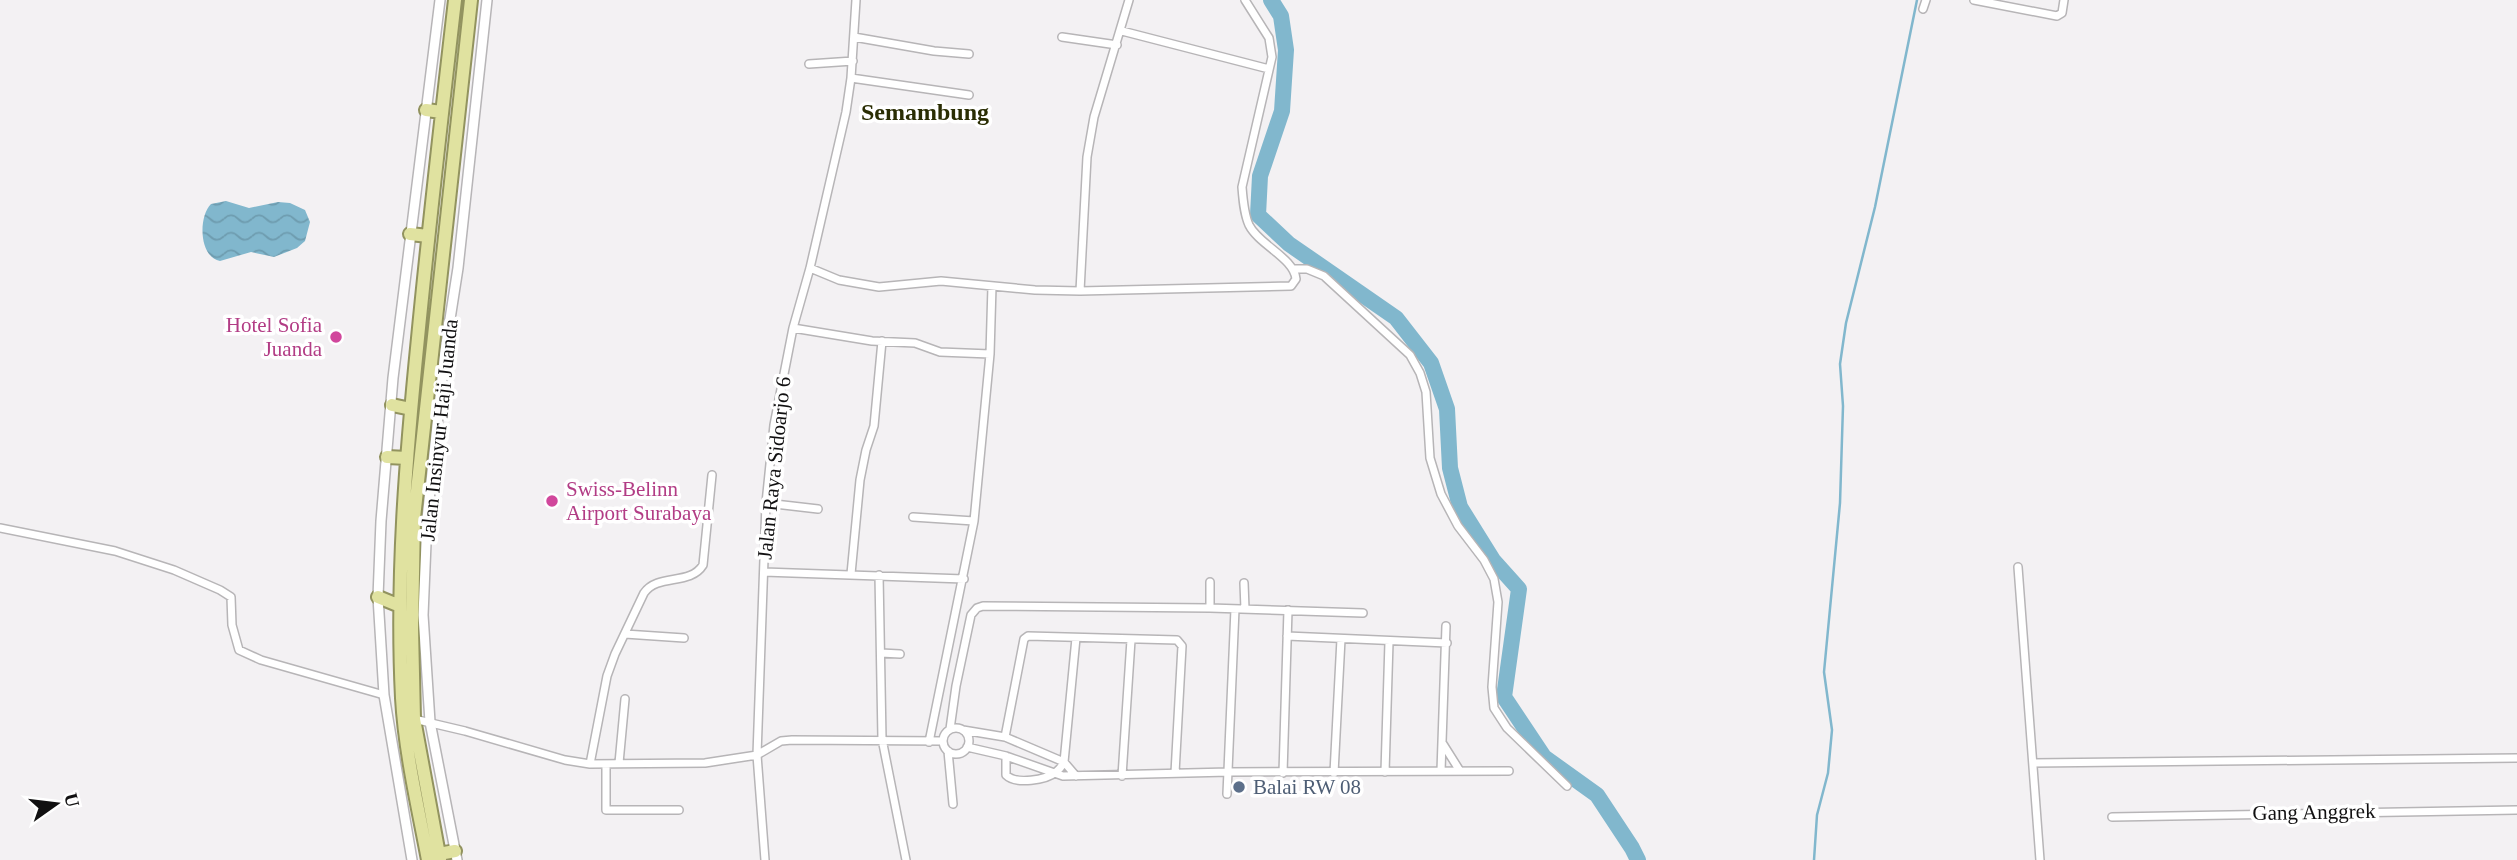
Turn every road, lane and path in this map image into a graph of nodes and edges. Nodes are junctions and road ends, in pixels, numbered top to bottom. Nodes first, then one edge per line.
1 (440, 0) edge
2 (455, 0) edge
3 (471, 0) edge
4 (487, 0) edge
5 (856, 0) edge
6 (1129, 0) edge
7 (1245, 0) edge
8 (1926, 0) edge
9 (1974, 0) edge
10 (2064, 0) edge
11 (2014, 3) edge
12 (1923, 9) dead end
13 (1122, 31) junction
14 (853, 37) junction
15 (1062, 37) dead end
16 (1117, 45) junction
17 (970, 54) dead end
18 (853, 61) junction
19 (808, 64) dead end
20 (1269, 69) junction
21 (851, 78) junction
22 (969, 95) dead end
23 (426, 110) junction
24 (442, 112) junction
25 (410, 234) junction
26 (428, 236) junction
27 (810, 268) junction
28 (1293, 269) junction
29 (1080, 285) junction
30 (992, 286) junction
31 (793, 328) junction
32 (882, 341) junction
33 (990, 354) junction
34 (392, 405) junction
35 (411, 409) junction
36 (387, 457) junction
37 (407, 458) junction
38 (712, 475) dead end
39 (766, 503) junction
40 (818, 509) dead end
41 (913, 517) dead end
42 (420, 519) junction
43 (974, 521) junction
44 (0, 528) edge
45 (2018, 567) dead end
46 (764, 572) junction
47 (852, 574) junction
48 (879, 575) junction
49 (964, 579) junction
50 (1210, 582) dead end
51 (1244, 583) dead end
52 (378, 597) junction
53 (400, 606) junction
54 (1210, 608) junction
55 (1235, 609) junction
56 (1245, 609) junction
57 (1288, 610) junction
58 (1363, 613) dead end
59 (1446, 626) dead end
60 (625, 634) junction
61 (1287, 636) junction
62 (684, 638) dead end
63 (1076, 638) junction
64 (1341, 639) junction
65 (1131, 640) junction
66 (1389, 642) junction
67 (1447, 643) junction
68 (881, 653) junction
69 (900, 654) dead end
70 (384, 695) junction
71 (625, 699) dead end
72 (414, 719) junction
73 (430, 722) junction
74 (950, 729) junction
75 (962, 730) junction
76 (1005, 737) junction
77 (882, 739) junction
78 (943, 741) junction
79 (929, 742) junction
80 (1442, 744) junction
81 (967, 747) junction
82 (948, 751) junction
83 (757, 755) junction
84 (1006, 756) junction
85 (2517, 758) edge
86 (1064, 762) junction
87 (619, 763) junction
88 (416, 764) junction
89 (590, 764) junction
90 (606, 764) junction
91 (2033, 764) junction
92 (1441, 771) junction
93 (1460, 771) junction
94 (1509, 771) dead end
95 (1228, 772) junction
96 (1385, 772) junction
97 (1056, 773) junction
98 (1175, 773) junction
99 (1283, 773) junction
100 (1334, 773) junction
101 (1076, 776) junction
102 (1122, 776) junction
103 (1567, 786) dead end
104 (1227, 794) dead end
105 (953, 804) dead end
106 (679, 810) dead end
107 (2517, 810) edge
108 (2112, 817) dead end
109 (456, 855) edge
110 (436, 858) edge
111 (412, 860) edge
112 (765, 860) edge
113 (906, 860) edge
114 (2040, 860) edge

1 - 23 street
2 - 24 highway, Jalan Insinyur Haji Juanda
3 - 42 highway, Jalan Insinyur Haji Juanda
4 - 42 street, Jalan Insinyur Haji Juanda
5 - 14 street, Jalan Raya Sidoarjo 6
6 - 13 street
7 - 20 street
8 - 12 street
9 - 11 street
10 - 11 street
13 - 16 street
13 - 20 street
14 - 17 street
14 - 18 street, Jalan Raya Sidoarjo 6
15 - 16 street
16 - 29 street
18 - 19 street
18 - 21 street, Jalan Raya Sidoarjo 6
20 - 28 street
21 - 22 street
21 - 27 street, Jalan Raya Sidoarjo 6
23 - 24 highway
23 - 25 street
24 - 26 highway, Jalan Insinyur Haji Juanda
25 - 26 highway
25 - 34 street
26 - 35 highway, Jalan Insinyur Haji Juanda
27 - 30 street
27 - 31 street, Jalan Raya Sidoarjo 6
28 - 29 street
28 - 103 street
29 - 30 street
30 - 33 street
31 - 32 street
31 - 39 street, Jalan Raya Sidoarjo 6
32 - 33 street
32 - 47 street
33 - 43 street
34 - 35 highway
34 - 36 street
35 - 37 highway, Jalan Insinyur Haji Juanda
36 - 37 highway
36 - 52 street
37 - 53 highway, Jalan Insinyur Haji Juanda
38 - 60 street
39 - 40 street
39 - 46 street, Jalan Raya Sidoarjo 6
41 - 43 street
42 - 72 highway, Jalan Insinyur Haji Juanda
42 - 73 street, Jalan Insinyur Haji Juanda
43 - 49 street
44 - 70 street
45 - 91 street
46 - 47 street
46 - 83 street, Jalan Raya Sidoarjo 6
47 - 48 street
48 - 49 street
48 - 68 street
49 - 79 street
50 - 54 street
51 - 56 street
52 - 53 highway
52 - 70 street
53 - 88 highway, Jalan Insinyur Haji Juanda
54 - 55 street
54 - 74 street
55 - 56 street
55 - 95 street
56 - 57 street
57 - 58 street
57 - 61 street
59 - 67 street
60 - 62 street
60 - 89 street
61 - 64 street
61 - 99 street
63 - 65 street
63 - 76 street
63 - 86 street
64 - 66 street
64 - 100 street
65 - 98 street
65 - 102 street
66 - 67 street
66 - 96 street
67 - 80 street
68 - 69 street
68 - 77 street
70 - 111 street
71 - 87 street
72 - 73 street
72 - 88 highway, Jalan Insinyur Haji Juanda
73 - 89 street
73 - 109 street, Jalan Insinyur Haji Juanda
74 - 75 street
74 - 78 street
75 - 76 street
75 - 81 street
76 - 86 street
77 - 79 street
77 - 83 street
77 - 113 street
78 - 79 street
78 - 82 street
80 - 92 street
80 - 93 street
81 - 82 street
81 - 84 street
82 - 105 street
83 - 87 street
83 - 112 street, Jalan Raya Sidoarjo 6
84 - 97 street
84 - 97 street
85 - 91 street
86 - 97 street
86 - 101 street
87 - 90 street
88 - 110 highway, Jalan Insinyur Haji Juanda
89 - 90 street
90 - 106 street
91 - 114 street
92 - 93 street
92 - 96 street
93 - 94 street
95 - 98 street
95 - 99 street
95 - 104 street
96 - 100 street
97 - 101 street
98 - 102 street
99 - 100 street
101 - 102 street
107 - 108 street, Gang Anggrek
109 - 110 highway

